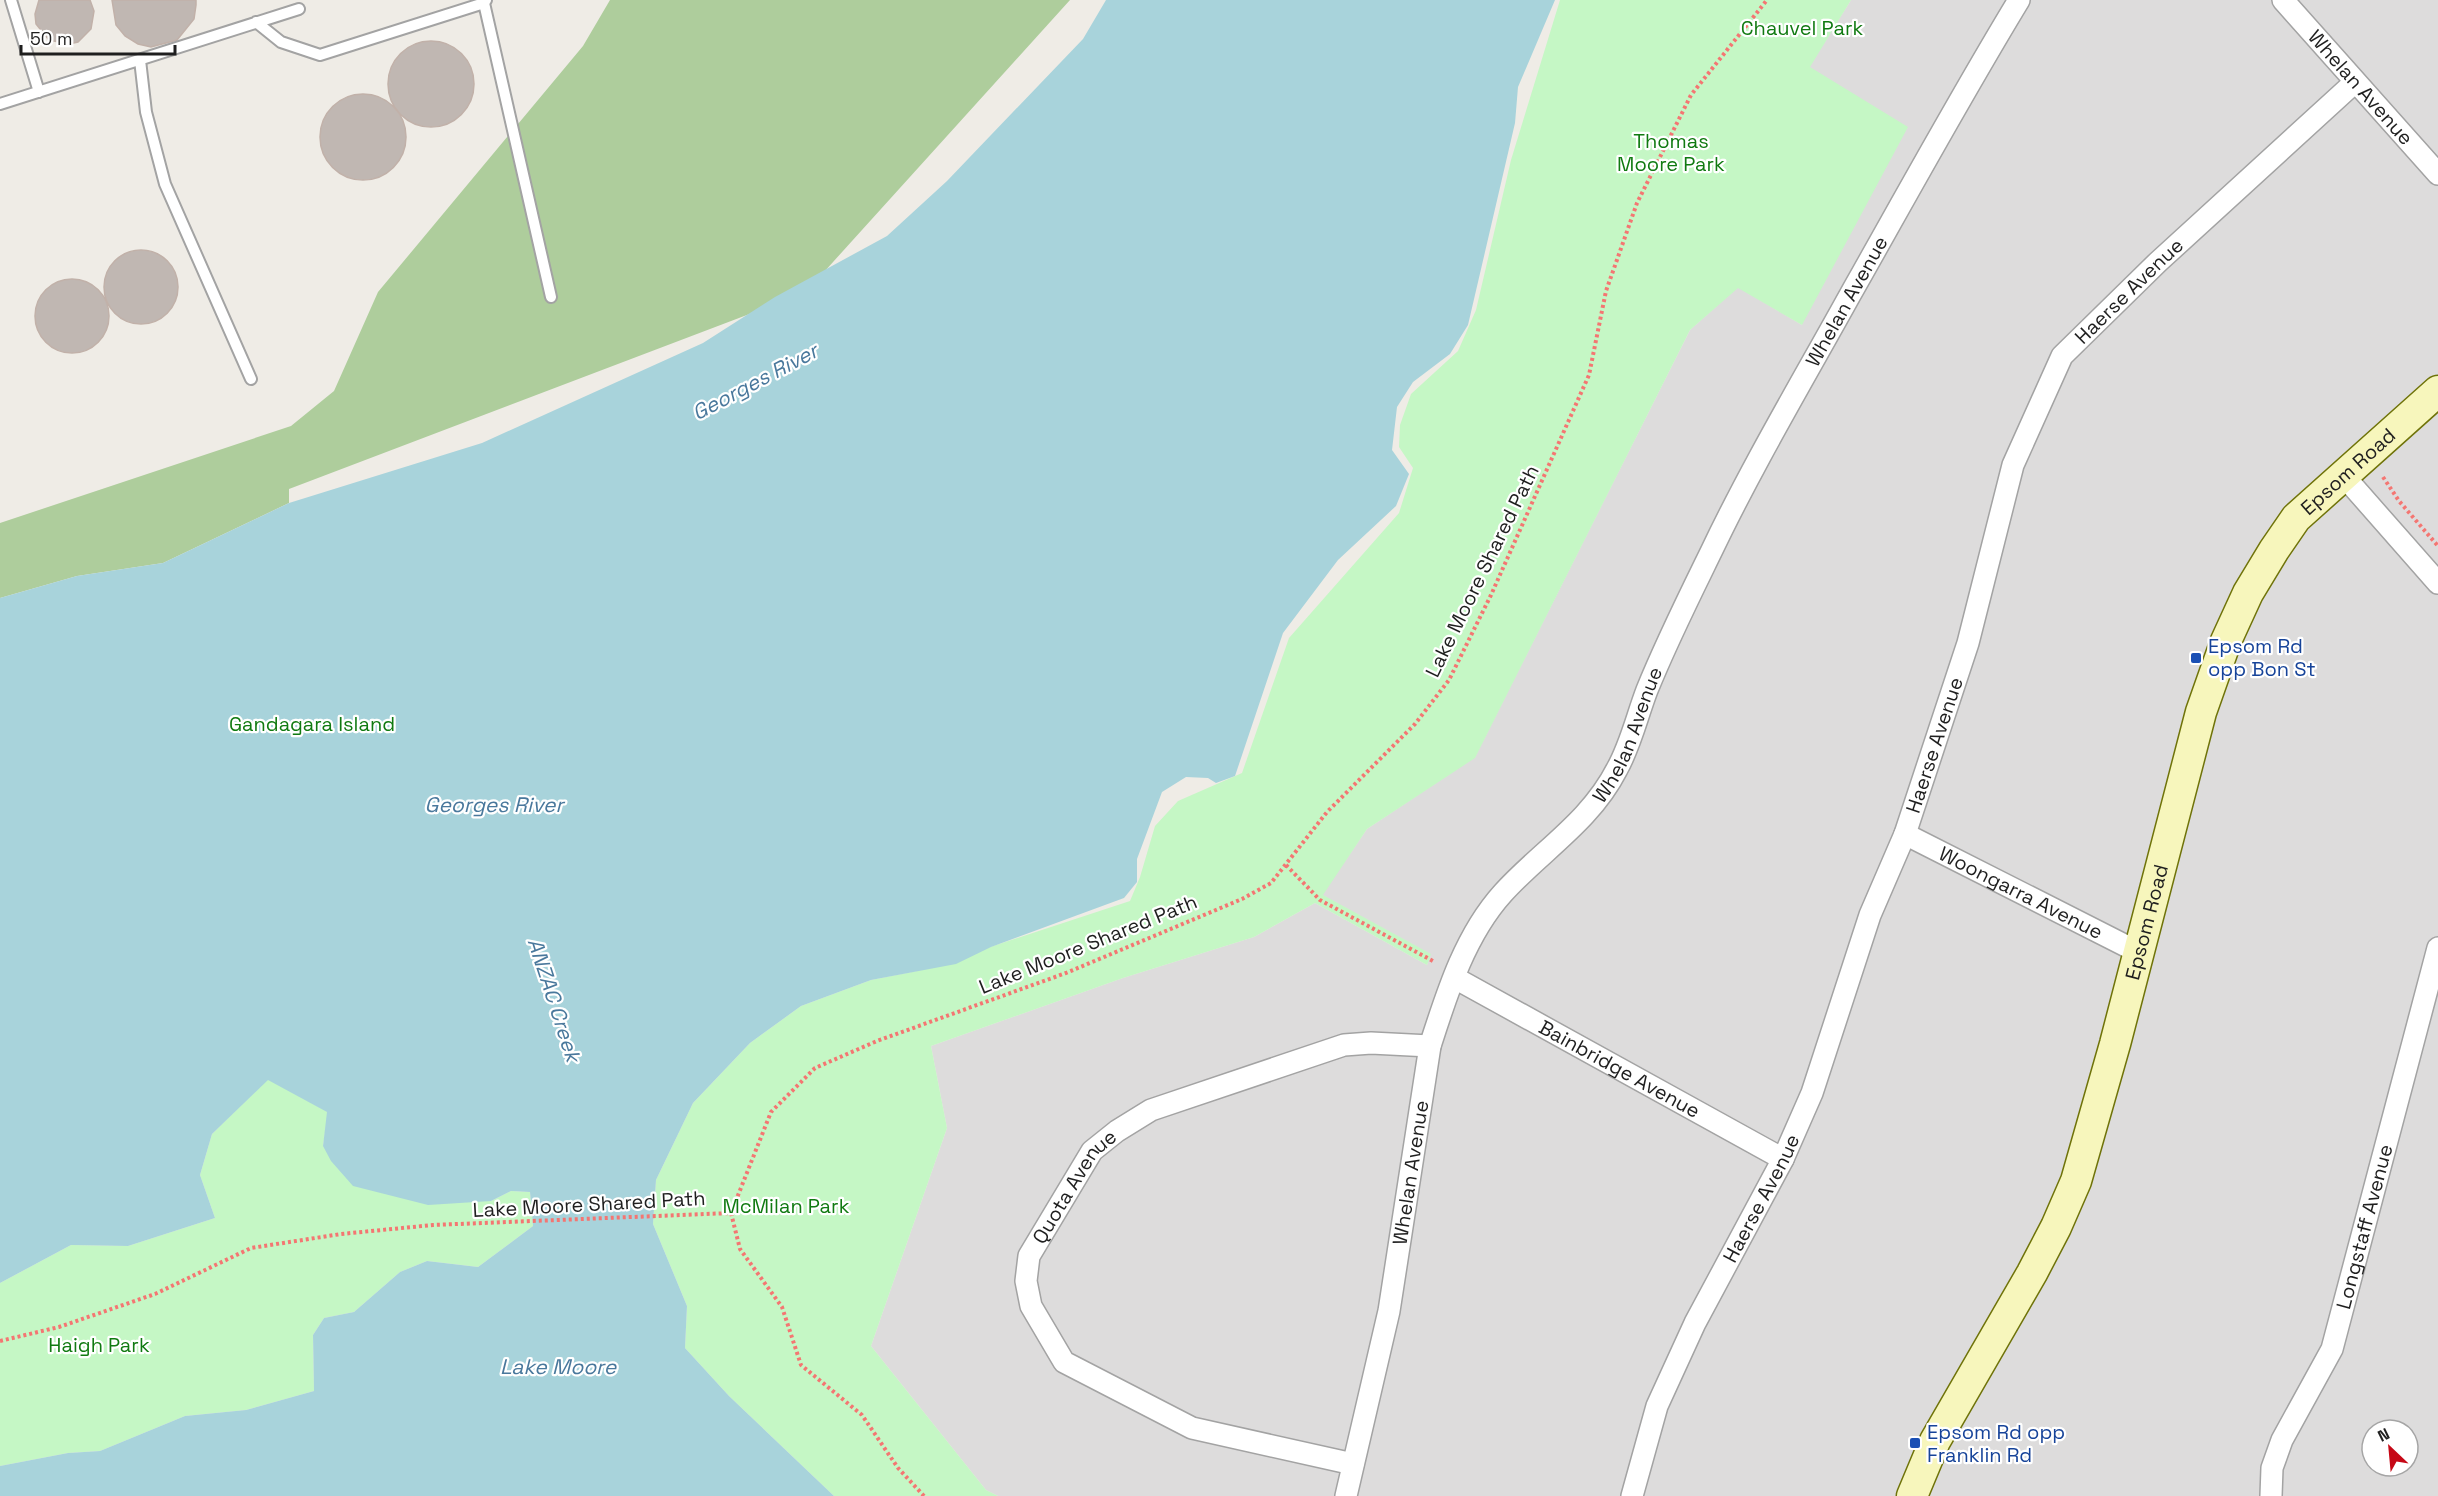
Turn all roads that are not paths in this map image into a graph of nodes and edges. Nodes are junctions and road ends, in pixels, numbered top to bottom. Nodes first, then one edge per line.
1 (11, 0) edge
2 (2019, 0) edge
3 (2283, 0) edge
4 (485, 1) edge
5 (298, 9) dead end
6 (256, 22) junction
7 (140, 60) junction
8 (2355, 82) junction
9 (39, 92) junction
10 (0, 104) edge
11 (2438, 174) edge
12 (550, 297) dead end
13 (251, 379) dead end
14 (2438, 391) edge
15 (2343, 475) junction
16 (2438, 583) edge
17 (1905, 834) junction
18 (2438, 948) edge
19 (2138, 952) junction
20 (1455, 978) junction
21 (2432, 996) edge
22 (1430, 1046) junction
23 (1783, 1159) junction
24 (1353, 1464) junction
25 (1346, 1496) edge
26 (1632, 1496) edge
27 (1912, 1496) edge
28 (2271, 1496) edge

1 - 9 lane
2 - 20 street, Whelan Avenue
3 - 8 street, Whelan Avenue
4 - 6 lane
4 - 12 lane
5 - 6 lane
6 - 7 lane
7 - 9 lane
7 - 13 lane
8 - 11 street, Whelan Avenue
8 - 17 street, Haerse Avenue
9 - 10 lane
14 - 15 street, Epsom Road
15 - 16 street
15 - 19 street, Epsom Road
17 - 19 street, Woongarra Avenue
17 - 23 street, Haerse Avenue
18 - 21 street, Longstaff Avenue
19 - 27 street, Epsom Road
20 - 22 street, Whelan Avenue
20 - 23 street, Bainbridge Avenue
21 - 28 street, Longstaff Avenue
22 - 24 street, Whelan Avenue
22 - 24 street, Quota Avenue
23 - 26 street, Haerse Avenue
24 - 25 street, Whelan Avenue

